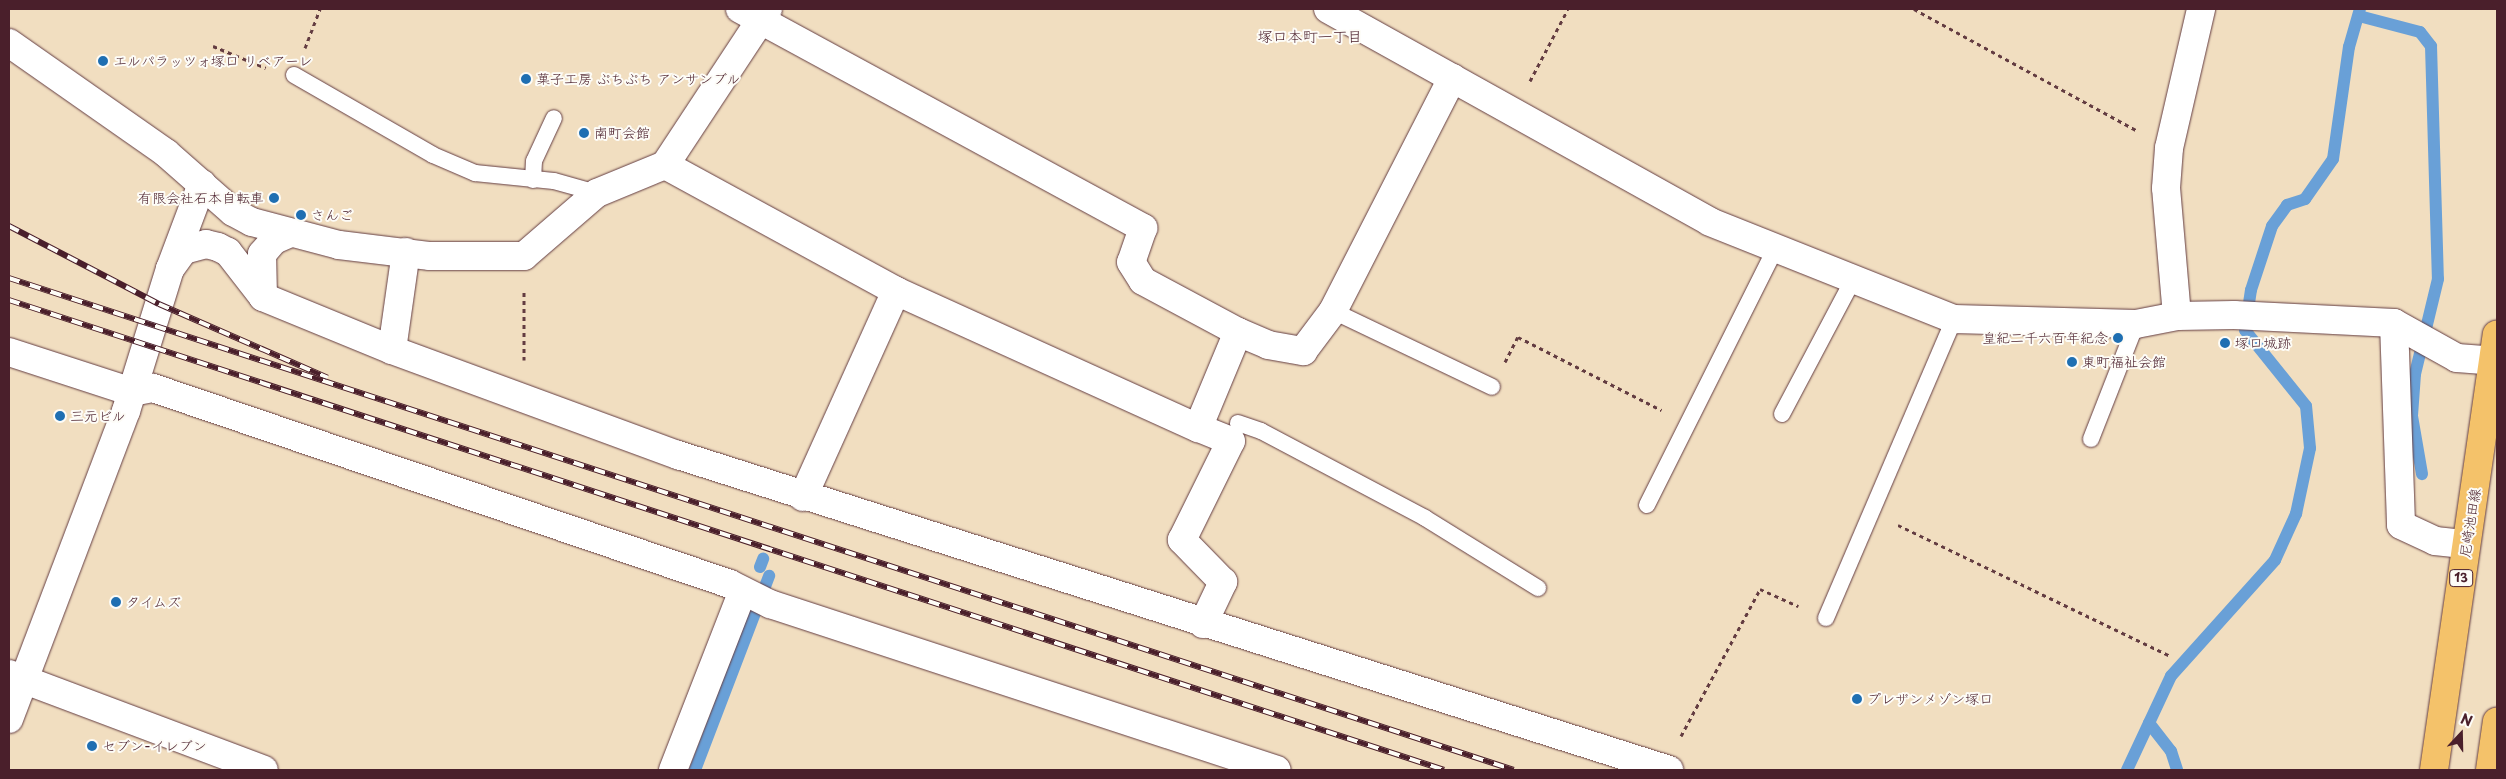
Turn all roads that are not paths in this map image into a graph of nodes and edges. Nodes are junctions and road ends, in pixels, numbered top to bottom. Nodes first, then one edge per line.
1 (1328, 9) edge
2 (2201, 9) edge
3 (756, 13) edge
4 (9, 43) edge
5 (294, 75) road end
6 (1452, 78) junction
7 (554, 118) dead end
8 (665, 165) junction
9 (533, 180) junction
10 (202, 184) junction
11 (597, 193) junction
12 (288, 234) junction
13 (1774, 251) junction
14 (406, 252) junction
15 (170, 269) junction
16 (1852, 282) junction
17 (896, 290) junction
18 (263, 297) junction
19 (1333, 311) junction
20 (2177, 316) junction
21 (1954, 319) junction
22 (2136, 324) junction
23 (2403, 329) junction
24 (1238, 332) junction
25 (2497, 335) edge
26 (392, 350) junction
27 (9, 352) edge
28 (2495, 362) edge
29 (1492, 387) road end
30 (132, 392) junction
31 (1782, 414) dead end
32 (1238, 423) dead end
33 (1198, 428) junction
34 (2091, 439) dead end
35 (803, 497) junction
36 (1648, 505) dead end
37 (2466, 544) junction
38 (1538, 588) dead end
39 (756, 599) junction
40 (1826, 618) road end
41 (1203, 624) junction
42 (16, 677) edge
43 (9, 719) edge
44 (2497, 720) edge
45 (264, 770) edge
46 (673, 770) edge
47 (1277, 770) edge
48 (1669, 770) edge
49 (2434, 770) edge
50 (2490, 770) edge

1 - 6 street
2 - 20 street
3 - 8 street
3 - 24 street
4 - 10 street
5 - 9 lane
6 - 13 street
6 - 19 street
7 - 9 lane
8 - 11 street
8 - 17 street
9 - 11 lane
10 - 12 street
10 - 15 street
11 - 14 street
12 - 14 street
12 - 18 street
13 - 16 street
13 - 36 lane
14 - 26 street
15 - 18 street
15 - 30 street
16 - 21 street
16 - 31 lane
17 - 33 street
17 - 35 street
18 - 26 street
19 - 24 street
19 - 29 lane
20 - 22 street
20 - 23 street
21 - 22 street
21 - 40 lane
22 - 34 lane
23 - 28 street
23 - 37 street
24 - 33 street
25 - 28 main road, 尼崎池田線 / 13
26 - 35 street
27 - 30 street
28 - 37 main road, 尼崎池田線 / 13
30 - 39 street
30 - 42 street
32 - 38 lane
33 - 41 street
35 - 41 street
37 - 49 main road, 尼崎池田線 / 13
39 - 46 street
39 - 47 street
41 - 48 street
42 - 43 street
42 - 45 street
44 - 50 main road

